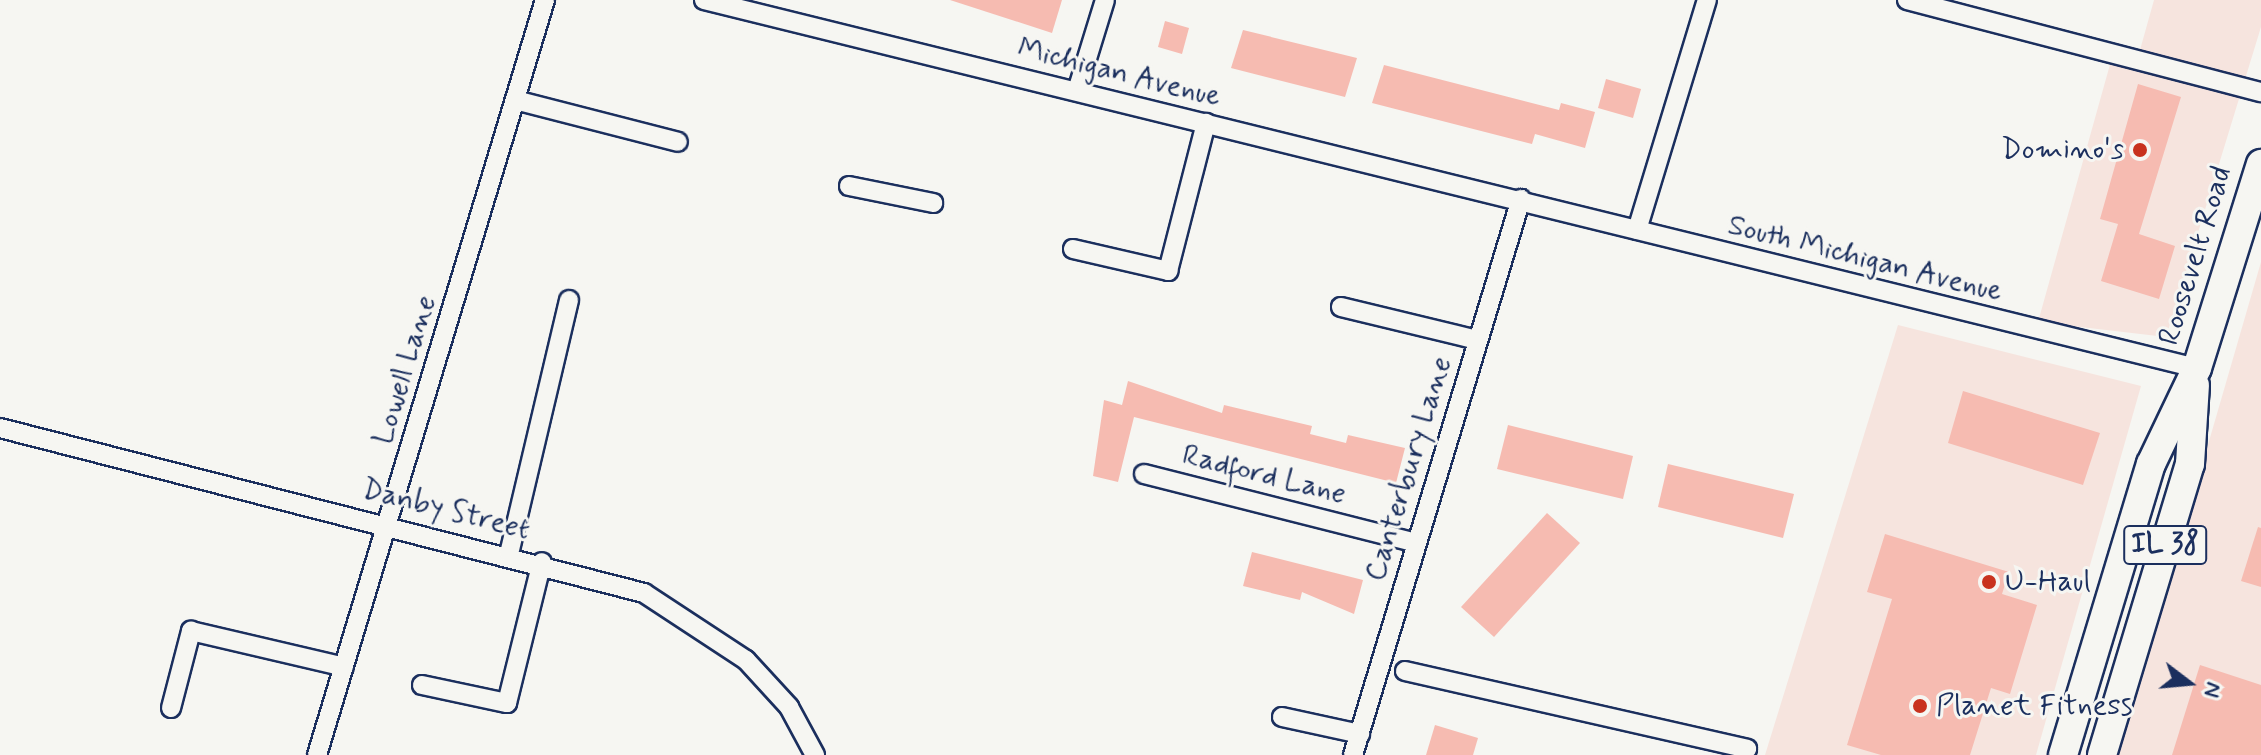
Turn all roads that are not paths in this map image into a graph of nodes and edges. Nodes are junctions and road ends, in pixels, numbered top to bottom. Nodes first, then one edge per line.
1 (545, 0) edge
2 (704, 0) edge
3 (1105, 0) edge
4 (1707, 0) edge
5 (1907, 0) edge
6 (1077, 91) junction
7 (2261, 92) edge
8 (515, 100) junction
9 (1206, 123) junction
10 (678, 142) dead end
11 (2261, 164) edge
12 (849, 186) dead end
13 (1521, 199) junction
14 (933, 203) dead end
15 (1637, 230) junction
16 (1073, 249) dead end
17 (569, 300) dead end
18 (1341, 307) dead end
19 (1477, 340) junction
20 (2197, 368) junction
21 (0, 428) edge
22 (1144, 474) dead end
23 (387, 524) junction
24 (1416, 543) junction
25 (509, 554) junction
26 (542, 562) junction
27 (344, 667) junction
28 (1405, 671) dead end
29 (422, 685) dead end
30 (171, 708) dead end
31 (1282, 717) dead end
32 (1360, 734) junction
33 (1747, 749) dead end
34 (317, 755) edge
35 (815, 755) edge
36 (1353, 755) edge
37 (2063, 755) edge
38 (2102, 755) edge

1 - 8 street, Lowell Lane
2 - 6 street, Michigan Avenue
3 - 6 street
4 - 15 street
5 - 7 street
6 - 9 street, Michigan Avenue
8 - 10 street
8 - 23 street, Lowell Lane
9 - 13 street, Michigan Avenue
9 - 16 street
11 - 20 main road, Roosevelt Road / IL 38
12 - 14 street
13 - 15 street, South Michigan Avenue
13 - 19 street, Canterbury Lane
15 - 20 street, South Michigan Avenue
17 - 25 street
18 - 19 street
19 - 24 street, Canterbury Lane
20 - 37 main road, Roosevelt Road / IL 38
20 - 38 main road, Roosevelt Road / IL 38
21 - 23 street, Danby Street
22 - 24 street, Radford Lane
23 - 25 street, Danby Street
23 - 27 street, Lowell Lane
24 - 32 street, Canterbury Lane
25 - 26 street, Danby Street
26 - 29 street
26 - 35 street, Danby Street
27 - 30 street
27 - 34 street, Lowell Lane
28 - 33 street
31 - 32 street
32 - 36 street, Canterbury Lane

